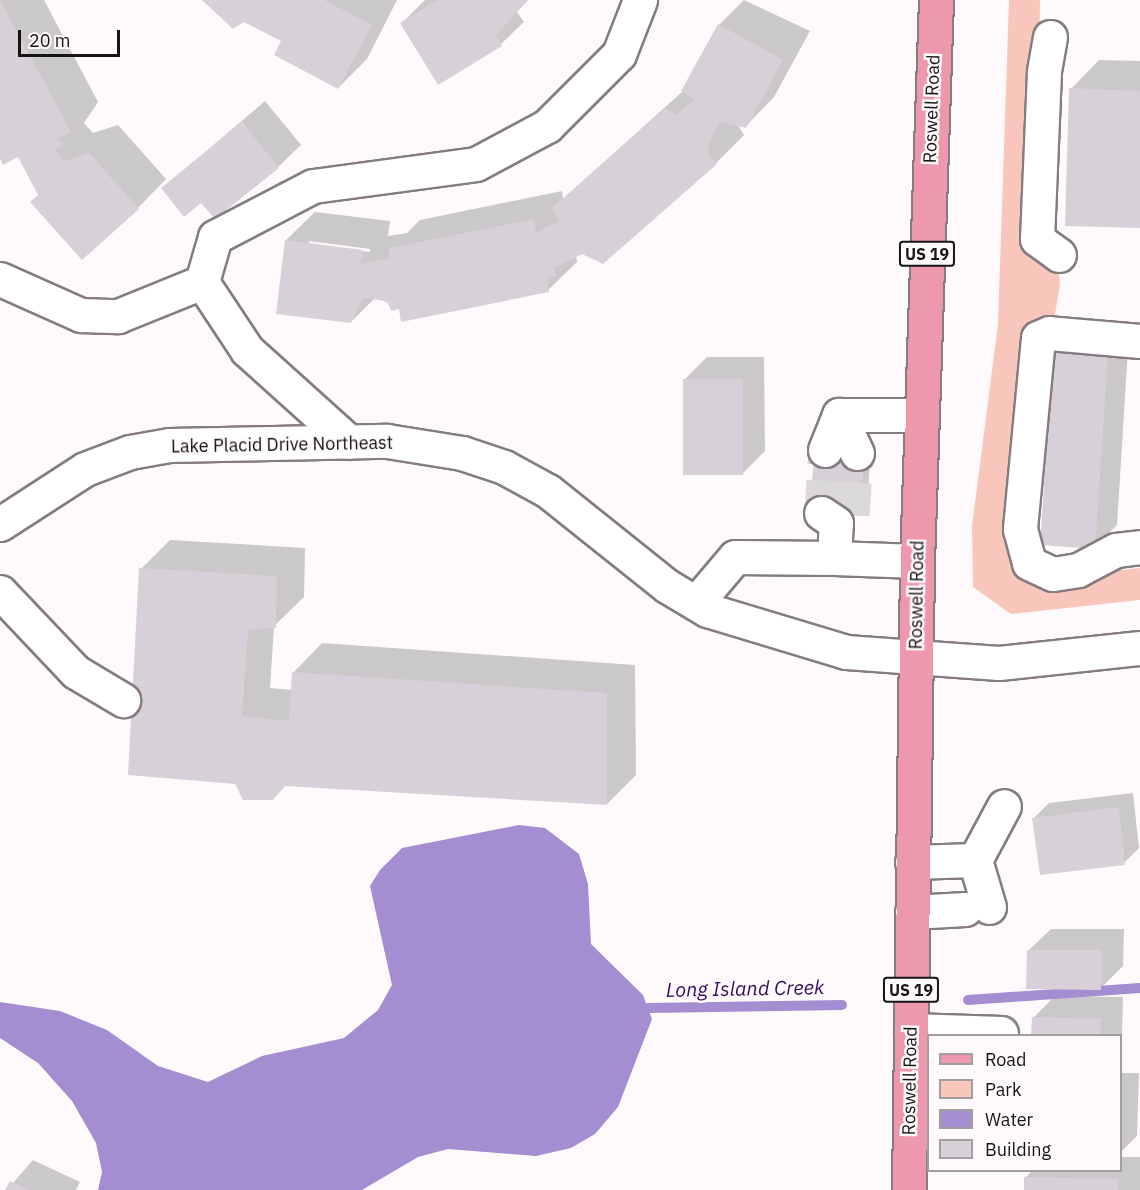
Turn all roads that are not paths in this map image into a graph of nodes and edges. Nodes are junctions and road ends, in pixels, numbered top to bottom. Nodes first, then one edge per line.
1 (640, 0) edge
2 (936, 0) edge
3 (1050, 37) dead end
4 (1059, 255) dead end
5 (0, 279) edge
6 (202, 282) junction
7 (1140, 340) edge
8 (839, 415) junction
9 (922, 415) junction
10 (349, 442) junction
11 (825, 450) tunnel mouth
12 (857, 453) tunnel mouth
13 (837, 517) tunnel mouth
14 (0, 524) edge
15 (1140, 547) edge
16 (834, 558) junction
17 (917, 561) junction
18 (0, 592) edge
19 (696, 603) junction
20 (1140, 648) edge
21 (915, 658) junction
22 (123, 700) dead end
23 (1004, 806) dead end
24 (975, 860) junction
25 (912, 862) junction
26 (912, 912) junction
27 (911, 1030) junction
28 (1001, 1033) dead end
29 (919, 1151) edge
30 (909, 1190) edge

1 - 6 street
2 - 9 main road, Roswell Road / US 19
3 - 4 street
5 - 6 street
6 - 10 street
7 - 15 street
8 - 9 street
8 - 11 street
8 - 12 street
9 - 17 main road, Roswell Road / US 19
10 - 14 street, Lake Placid Drive Northeast
10 - 19 street, Lake Placid Drive Northeast
13 - 16 street
16 - 17 street
16 - 19 street
17 - 21 main road, Roswell Road / US 19
18 - 22 street
19 - 21 street, Lake Placid Drive Northeast
20 - 21 street, Lake Placid Drive Northeast
21 - 25 main road, Roswell Road / US 19
23 - 24 street
24 - 25 street
24 - 26 street
25 - 26 main road, Roswell Road / US 19
26 - 27 main road, Roswell Road / US 19
27 - 28 street
27 - 29 main road, Roswell Road / US 19
29 - 30 main road, Roswell Road / US 19

